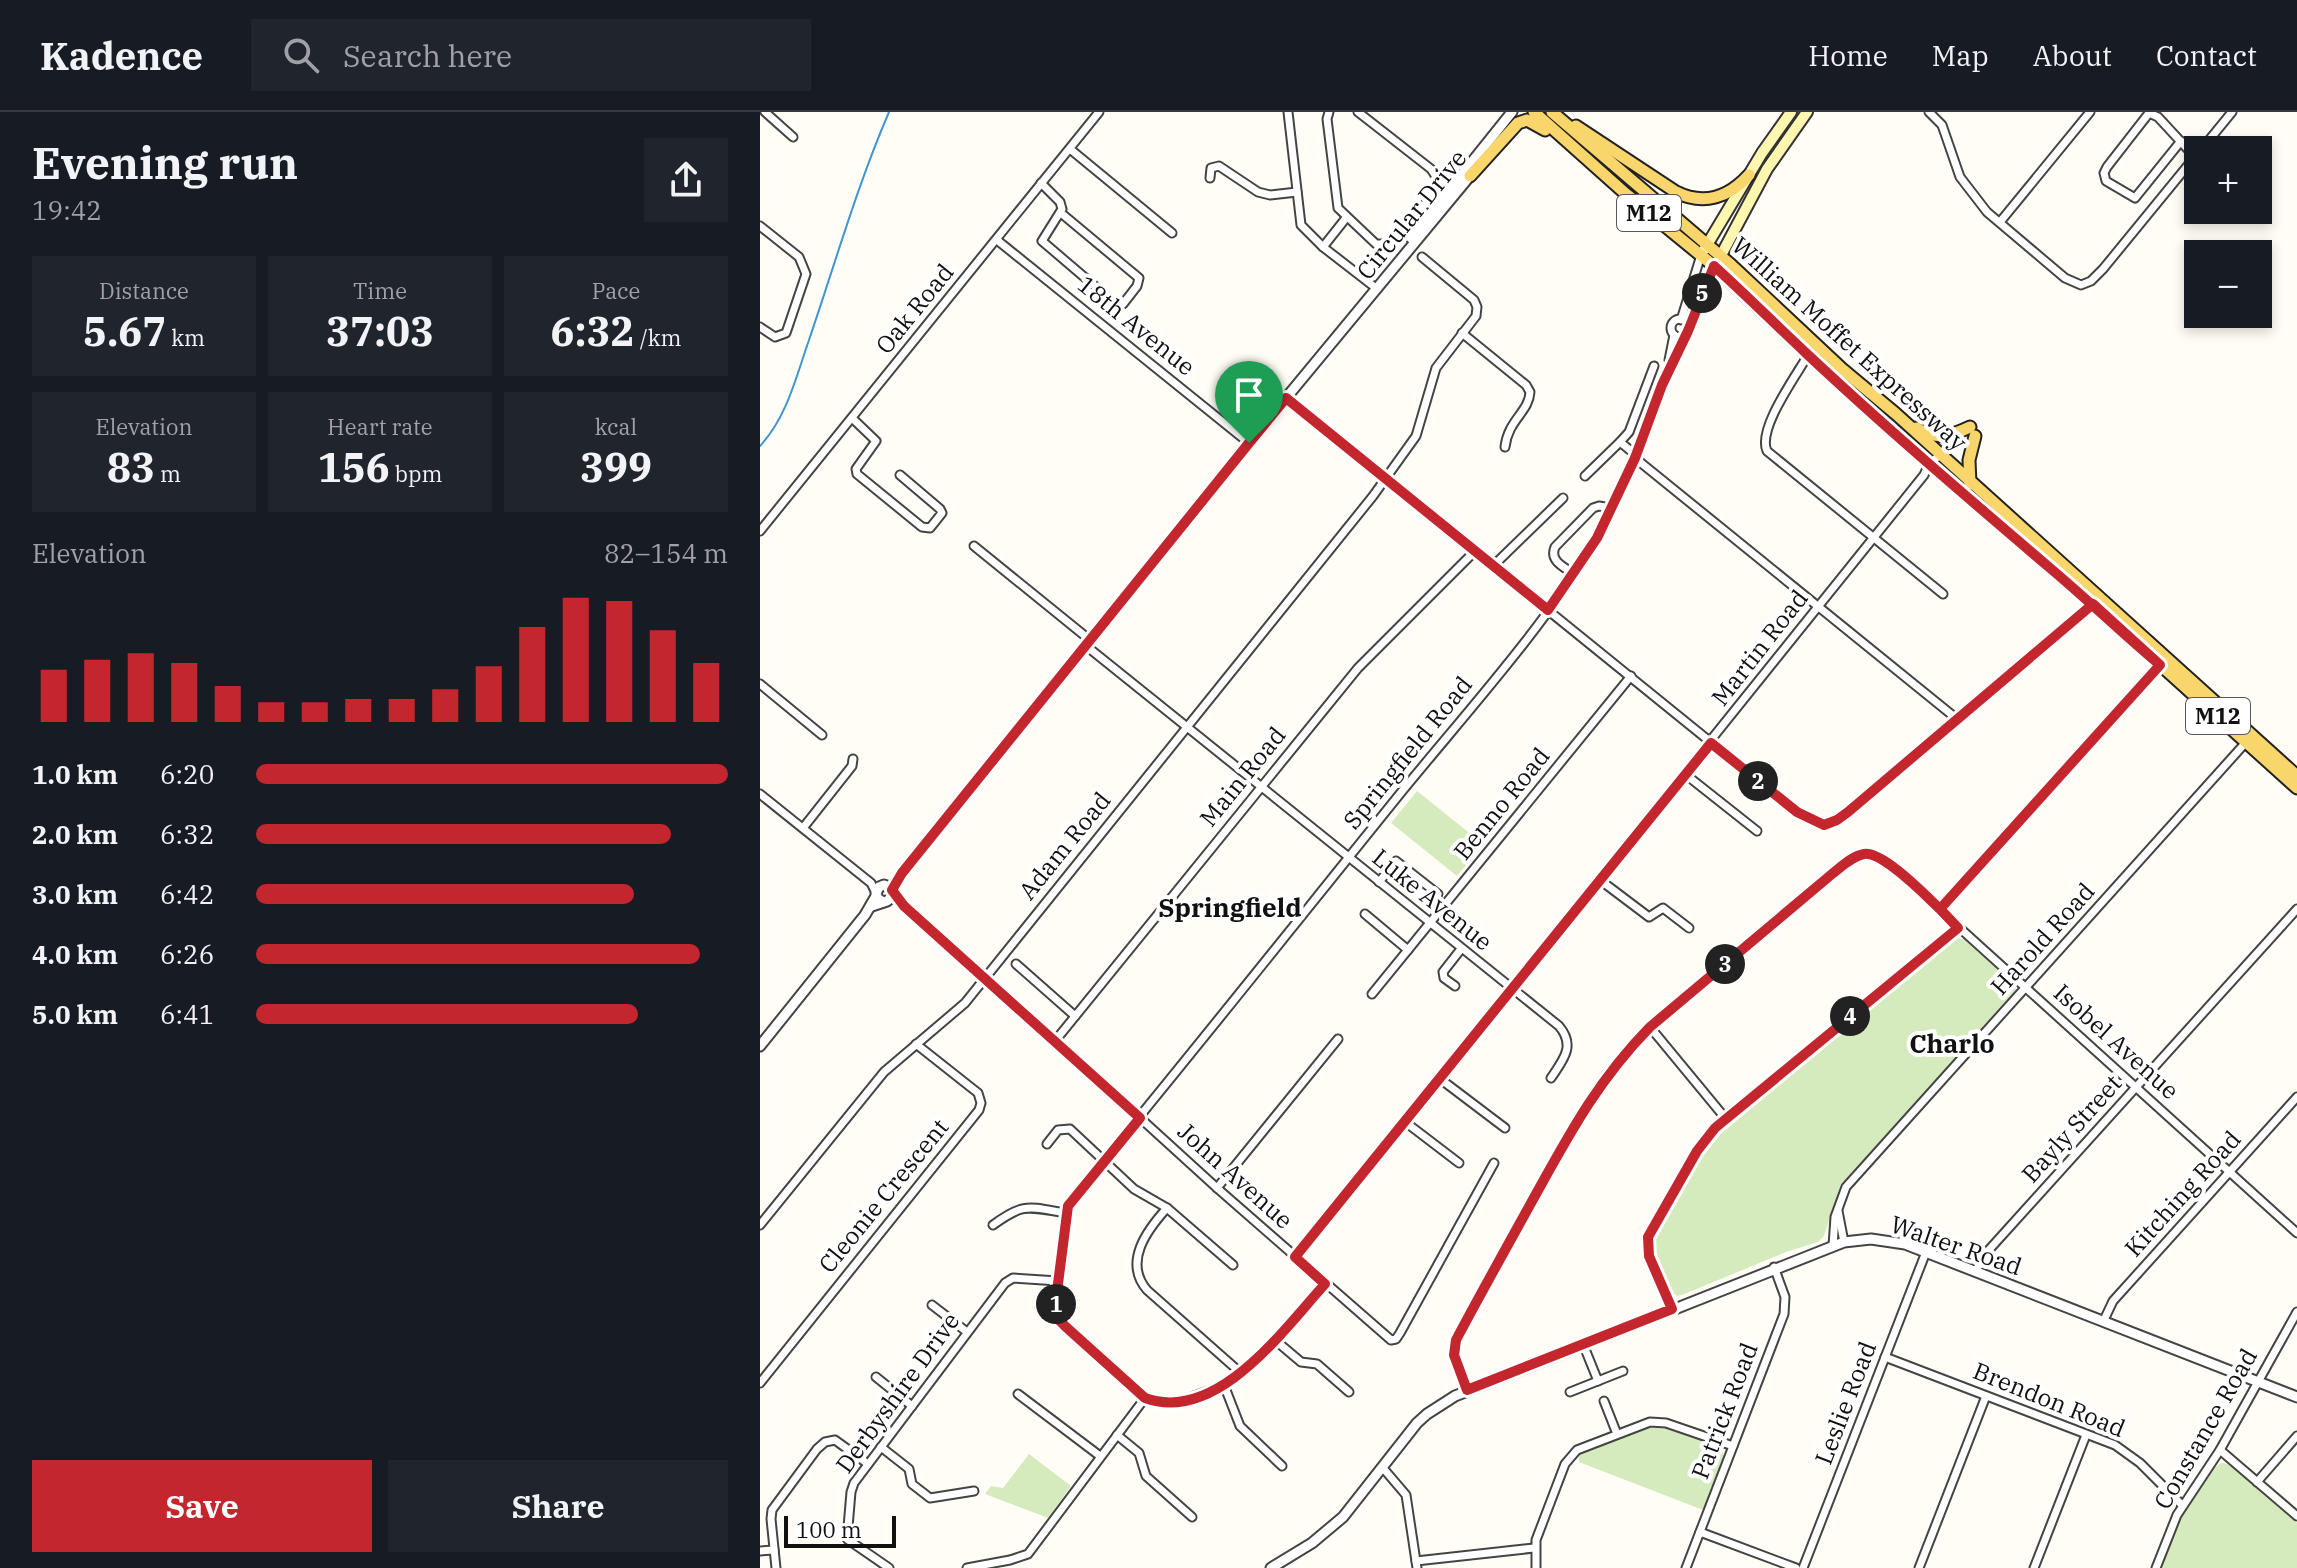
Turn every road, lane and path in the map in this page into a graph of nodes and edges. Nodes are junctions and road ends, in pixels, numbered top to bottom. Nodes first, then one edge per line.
1 (765, 112) edge
2 (1099, 112) edge
3 (1288, 112) edge
4 (1329, 112) edge
5 (1358, 112) edge
6 (1512, 112) edge
7 (1521, 112) edge
8 (1534, 112) edge
9 (1552, 112) edge
10 (1791, 112) edge
11 (1807, 112) edge
12 (1929, 112) edge
13 (2090, 112) edge
14 (2232, 112) edge
15 (1561, 120) junction
16 (1560, 136) junction
17 (2212, 136) edge
18 (793, 137) dead end
19 (2181, 141) junction
20 (2184, 143) edge
21 (1070, 149) junction
22 (2184, 170) edge
23 (1749, 175) junction
24 (1470, 176) junction
25 (1210, 178) dead end
26 (1041, 183) junction
27 (1297, 192) junction
28 (1061, 213) junction
29 (1346, 218) junction
30 (2000, 222) junction
31 (760, 226) edge
32 (1172, 233) dead end
33 (997, 240) junction
34 (1323, 247) junction
35 (1704, 250) junction
36 (1422, 257) dead end
37 (1717, 262) junction
38 (1372, 285) junction
39 (1681, 320) junction
40 (760, 327) edge
41 (1687, 332) junction
42 (1462, 333) junction
43 (1674, 335) junction
44 (1332, 342) junction
45 (1808, 355) junction
46 (1654, 366) dead end
47 (1662, 385) junction
48 (1286, 398) junction
49 (1896, 414) junction
50 (852, 418) junction
51 (1620, 442) junction
52 (1249, 443) junction
53 (1505, 447) dead end
54 (1636, 456) junction
55 (1943, 458) junction
56 (1930, 470) junction
57 (900, 475) dead end
58 (1585, 476) dead end
59 (1386, 478) junction
60 (1970, 484) junction
61 (1563, 498) dead end
62 (1611, 508) junction
63 (760, 531) edge
64 (1873, 538) junction
65 (974, 546) dead end
66 (1475, 551) junction
67 (1493, 566) junction
68 (1574, 574) junction
69 (1943, 594) dead end
70 (2093, 604) junction
71 (1818, 607) junction
72 (1548, 610) junction
73 (1088, 642) junction
74 (2160, 665) junction
75 (1631, 676) junction
76 (760, 684) edge
77 (1957, 719) junction
78 (1187, 727) junction
79 (822, 735) dead end
80 (2250, 739) junction
81 (1711, 743) junction
82 (853, 759) dead end
83 (1685, 774) junction
84 (2297, 776) edge
85 (1261, 787) junction
86 (2297, 788) edge
87 (760, 794) edge
88 (803, 828) junction
89 (1757, 831) dead end
90 (1349, 858) junction
91 (1600, 880) junction
92 (1379, 882) junction
93 (883, 892) junction
94 (1438, 894) dead end
95 (1940, 909) junction
96 (2297, 909) edge
97 (1365, 914) dead end
98 (1430, 923) junction
99 (1689, 928) dead end
100 (1958, 928) junction
101 (1461, 949) junction
102 (1408, 950) junction
103 (1016, 964) dead end
104 (984, 977) junction
105 (1455, 986) dead end
106 (2027, 988) junction
107 (1511, 989) junction
108 (1372, 994) dead end
109 (1075, 1016) junction
110 (1650, 1027) junction
111 (1338, 1039) dead end
112 (1055, 1041) junction
113 (916, 1044) junction
114 (760, 1046) edge
115 (1439, 1078) junction
116 (1551, 1078) dead end
117 (2137, 1087) junction
118 (2297, 1097) edge
119 (1140, 1118) junction
120 (1726, 1119) junction
121 (1404, 1121) junction
122 (1505, 1128) dead end
123 (1047, 1144) dead end
124 (1104, 1161) junction
125 (1459, 1163) dead end
126 (1494, 1163) dead end
127 (2231, 1171) junction
128 (1217, 1188) junction
129 (1167, 1208) junction
130 (1066, 1213) junction
131 (760, 1225) edge
132 (993, 1225) dead end
133 (2297, 1233) edge
134 (1838, 1244) junction
135 (1926, 1252) junction
136 (1295, 1257) junction
137 (1233, 1265) dead end
138 (1774, 1267) junction
139 (1975, 1272) junction
140 (1058, 1281) junction
141 (1325, 1284) junction
142 (932, 1305) dead end
143 (1672, 1309) junction
144 (2297, 1312) edge
145 (2104, 1320) junction
146 (967, 1332) junction
147 (1275, 1340) junction
148 (1583, 1344) junction
149 (1885, 1357) junction
150 (1623, 1371) dead end
151 (1242, 1374) junction
152 (876, 1377) dead end
153 (1598, 1381) junction
154 (2258, 1382) junction
155 (760, 1383) edge
156 (1224, 1385) junction
157 (1467, 1390) junction
158 (1349, 1392) dead end
159 (1570, 1392) dead end
160 (1018, 1394) dead end
161 (1986, 1396) junction
162 (2297, 1397) edge
163 (1145, 1398) junction
164 (1604, 1401) dead end
165 (912, 1406) junction
166 (1617, 1434) junction
167 (1117, 1435) junction
168 (2086, 1435) junction
169 (2297, 1436) edge
170 (1733, 1446) junction
171 (2288, 1446) junction
172 (881, 1447) junction
173 (2220, 1450) junction
174 (2297, 1453) edge
175 (1100, 1456) junction
176 (868, 1464) junction
177 (1282, 1466) dead end
178 (1383, 1468) junction
179 (2257, 1482) junction
180 (974, 1491) dead end
181 (2182, 1505) junction
182 (2297, 1516) edge
183 (1192, 1517) dead end
184 (1700, 1532) junction
185 (1534, 1548) junction
186 (774, 1550) junction
187 (760, 1551) edge
188 (1417, 1564) edge
189 (875, 1565) edge
190 (776, 1568) edge
191 (889, 1568) edge
192 (967, 1568) edge
193 (1271, 1568) edge
194 (1536, 1568) edge
195 (1686, 1568) edge
196 (1796, 1568) edge
197 (1803, 1568) edge
198 (1919, 1568) edge
199 (2034, 1568) edge
200 (2156, 1568) edge

1 - 18 street
2 - 21 street, Oak Road
3 - 27 street
4 - 29 street
5 - 29 street
6 - 38 street, Circular Drive
7 - 24 street, Circular Drive
8 - 16 main road, M12
9 - 15 main road, William Moffet Expressway / M12
10 - 23 main road
11 - 37 main road
12 - 30 street
13 - 30 street
14 - 17 street
15 - 23 main road
15 - 35 main road, William Moffet Expressway / M12
16 - 24 main road
16 - 35 main road, M12
19 - 19 street
19 - 20 street
21 - 26 street, Oak Road
21 - 32 street
22 - 30 street
23 - 35 main road
24 - 44 street, Circular Drive
25 - 27 street
26 - 28 street
26 - 33 street, Oak Road
27 - 34 street
28 - 28 street
29 - 34 street
31 - 40 street
33 - 50 street, Oak Road
33 - 52 street, 18th Avenue
34 - 38 street
35 - 37 main road, M12
35 - 39 street
36 - 42 street, Adam Road
37 - 41 street, Springfield Road
37 - 45 main road, M12
37 - 49 main road, William Moffet Expressway / M12
38 - 44 street, Circular Drive
39 - 41 street
39 - 43 street, Springfield Road
41 - 43 street
41 - 47 street, Springfield Road
42 - 53 street
42 - 59 street, Adam Road
43 - 47 street, Springfield Road
44 - 48 street, Circular Drive
45 - 56 main road, M12
45 - 64 street
46 - 51 street
47 - 54 street, Springfield Road
48 - 52 street, Circular Drive
48 - 59 street
49 - 55 main road, William Moffet Expressway / M12
49 - 60 main road
50 - 57 street
50 - 63 street, Oak Road
51 - 54 street
51 - 58 street
52 - 73 street, Circular Drive
54 - 62 street, Springfield Road
54 - 71 street
55 - 56 street, Martin Road
55 - 60 main road, William Moffet Expressway / M12
56 - 64 street, Martin Road
56 - 70 main road, M12
59 - 66 street
59 - 78 street, Adam Road
60 - 80 main road, William Moffet Expressway / M12
61 - 67 street
62 - 68 street, Springfield Road
62 - 68 street
64 - 69 street
64 - 71 street, Martin Road
65 - 73 street, Luke Avenue
66 - 67 street
66 - 85 street, Main Road
67 - 72 street
68 - 72 street, Springfield Road
70 - 74 main road, M12
70 - 77 street
71 - 77 street
71 - 81 street, Martin Road
72 - 75 street
72 - 90 street, Springfield Road
73 - 78 street, Luke Avenue
73 - 93 street, Circular Drive
74 - 80 main road, M12
74 - 95 street
75 - 81 street
75 - 98 street, Benno Road
76 - 79 street
77 - 81 street
78 - 85 street, Luke Avenue
78 - 104 street, Adam Road
80 - 84 main road, M12
80 - 86 main road, M12
80 - 106 street, Harold Road
81 - 83 street, Martin Road
82 - 88 street
83 - 89 street
83 - 91 street, Martin Road
85 - 90 street, Luke Avenue
85 - 109 street, Main Road
87 - 88 street
88 - 93 street
90 - 92 street, Luke Avenue
90 - 119 street, Springfield Road
91 - 99 street
91 - 107 street, Martin Road
92 - 94 street
92 - 98 street, Luke Avenue
93 - 104 street, John Avenue
93 - 114 street
95 - 100 street, Isobel Avenue
95 - 110 street, Isobel Avenue
96 - 117 street, Bayly Street
97 - 102 street
98 - 101 street, Luke Avenue
98 - 102 street, Benno Road
100 - 106 street, Isobel Avenue
100 - 120 street
101 - 105 street
101 - 107 street, Luke Avenue
102 - 108 street, Benno Road
103 - 109 street
104 - 112 street, John Avenue
104 - 113 street, Adam Road
106 - 117 street, Isobel Avenue
106 - 134 street, Harold Road
107 - 115 street, Martin Road
107 - 116 street, Luke Avenue
109 - 112 street, Main Road
110 - 120 street
110 - 157 street
111 - 128 street
112 - 119 street, John Avenue
113 - 131 street, Adam Road
113 - 155 street, Cleonie Crescent
115 - 121 street, Martin Road
115 - 122 street
117 - 127 street, Isobel Avenue
117 - 139 street, Bayly Street
118 - 127 street, Kitching Road
119 - 124 street, Springfield Road
119 - 128 street, John Avenue
120 - 143 street
121 - 125 street
121 - 136 street, Martin Road
123 - 124 street
124 - 129 street
124 - 130 street, Springfield Road
126 - 141 street, John Avenue
127 - 133 street, Isobel Avenue
127 - 145 street, Kitching Road
128 - 136 street, John Avenue
129 - 137 street
129 - 151 street
130 - 132 street
130 - 140 street
134 - 135 street, Walter Road
134 - 138 street, Walter Road
135 - 139 street, Walter Road
135 - 149 street, Leslie Road
136 - 141 street, John Avenue
138 - 143 street, Walter Road
138 - 170 street, Patrick Road
139 - 145 street, Walter Road
140 - 146 street, Derbyshire Drive
140 - 163 street
141 - 147 street
142 - 146 street
143 - 148 street, Walter Road
144 - 154 street, Constance Road
145 - 154 street, Walter Road
146 - 165 street, Derbyshire Drive
147 - 151 street
147 - 158 street
148 - 153 street
148 - 157 street, Walter Road
149 - 161 street, Brendon Road
149 - 197 street, Leslie Road
150 - 153 street
151 - 156 street
152 - 165 street
153 - 159 street
154 - 162 street, Walter Road
154 - 173 street, Constance Road
156 - 163 street
156 - 177 street
157 - 178 street, Walter Road
160 - 175 street
161 - 168 street, Brendon Road
161 - 198 street
163 - 167 street
164 - 166 street
165 - 172 street, Derbyshire Drive
166 - 170 street
166 - 185 street
167 - 175 street
167 - 183 street
168 - 181 street, Brendon Road
168 - 199 street
169 - 171 street
170 - 184 street, Patrick Road
171 - 174 street
171 - 179 street
172 - 176 street, Derbyshire Drive
172 - 180 street
173 - 179 street
173 - 181 street, Constance Road
175 - 192 street
176 - 186 street
176 - 189 street, Derbyshire Drive
178 - 188 street
178 - 193 street, Walter Road
179 - 182 street
181 - 200 street, Constance Road
184 - 195 street, Patrick Road
184 - 196 street
185 - 188 street
185 - 194 street
186 - 187 street
186 - 190 street
189 - 191 street, Derbyshire Drive

